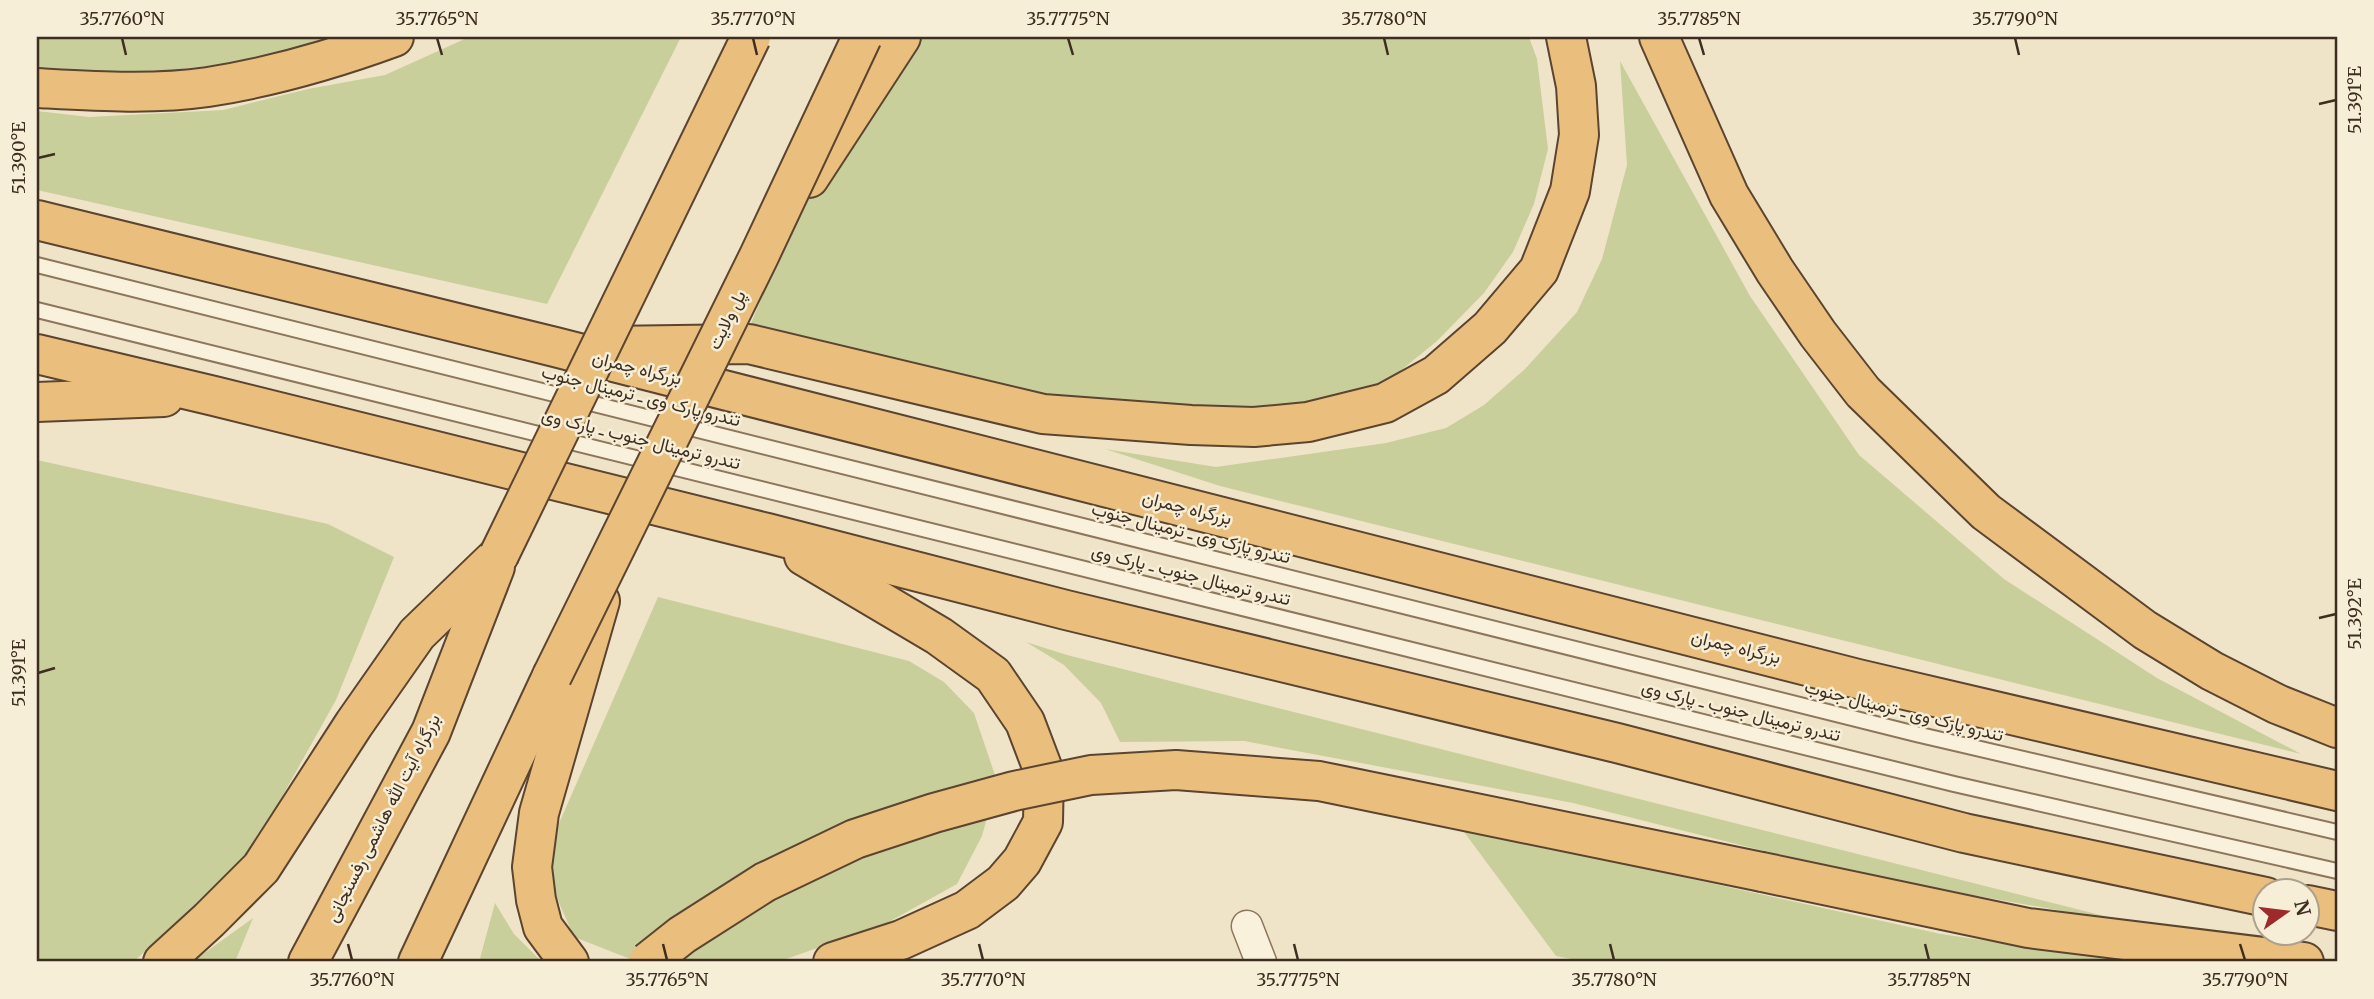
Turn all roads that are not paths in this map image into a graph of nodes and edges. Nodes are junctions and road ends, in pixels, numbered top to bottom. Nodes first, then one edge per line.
1 (394, 37) edge
2 (751, 37) edge
3 (862, 37) edge
4 (901, 37) edge
5 (1566, 37) edge
6 (1659, 37) edge
7 (37, 88) edge
8 (37, 220) edge
9 (759, 256) junction
10 (37, 265) edge
11 (37, 310) edge
12 (555, 347) junction
13 (37, 354) edge
14 (214, 396) junction
15 (37, 402) edge
16 (766, 533) junction
17 (615, 550) junction
18 (499, 555) junction
19 (2337, 728) edge
20 (2337, 791) edge
21 (2337, 832) edge
22 (2337, 871) edge
23 (2252, 894) edge
24 (1247, 926) dead end
25 (163, 962) edge
26 (308, 962) edge
27 (418, 962) edge
28 (569, 962) edge
29 (648, 962) edge
30 (833, 962) edge
31 (1262, 962) edge
32 (2304, 962) edge

1 - 7 highway
2 - 18 highway, bridge
3 - 9 highway, پل ولایت, bridge
4 - 9 highway, bridge
5 - 12 highway
6 - 19 highway
8 - 12 highway, بزرگراه چمران
9 - 17 highway, پل ولایت, bridge
10 - 21 lane, تندرو پارک وی ـ ترمینال جنوب
11 - 22 lane, تندرو ترمینال جنوب ـ پارک وی
12 - 20 highway, بزرگراه چمران
13 - 14 highway
14 - 15 highway
14 - 16 highway
16 - 23 highway
16 - 30 highway
17 - 27 highway, پل ولایت, bridge
17 - 28 highway
18 - 25 highway
18 - 26 highway, بزرگراه آیت الله هاشمی رفسنجانی
24 - 31 street
29 - 32 highway, bridge

